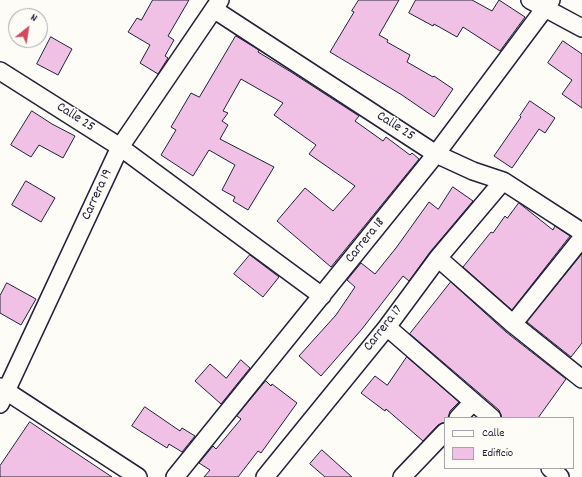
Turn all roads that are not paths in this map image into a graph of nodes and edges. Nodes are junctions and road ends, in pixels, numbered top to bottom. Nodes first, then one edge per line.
1 (530, 0) edge
2 (549, 4) edge
3 (218, 5) edge
4 (582, 28) edge
5 (0, 70) edge
6 (120, 147) junction
7 (436, 154) junction
8 (503, 182) junction
9 (582, 232) edge
10 (582, 238) edge
11 (438, 258) junction
12 (322, 296) junction
13 (513, 324) junction
14 (386, 327) junction
15 (582, 378) edge
16 (2, 394) edge
17 (473, 402) junction
18 (459, 417) edge
19 (491, 417) edge
20 (444, 433) edge
21 (138, 477) edge
22 (175, 477) edge
23 (264, 477) edge
24 (402, 477) edge

1 - 2 street
2 - 4 street
2 - 7 street, Carrera 18
3 - 6 street, Carrera 19
3 - 7 street, Calle 25
5 - 6 street, Calle 25
6 - 12 street, Calle 25
6 - 16 street, Carrera 19
7 - 8 street, Calle 25
7 - 12 street, Carrera 18
8 - 9 street, Calle 25
8 - 11 street, Carrera 17
10 - 13 street
11 - 13 street
11 - 14 street, Carrera 17
12 - 22 street, Carrera 18
13 - 15 street
14 - 17 street
14 - 23 street, Carrera 17
16 - 21 street
17 - 18 street
17 - 19 street
20 - 24 street

